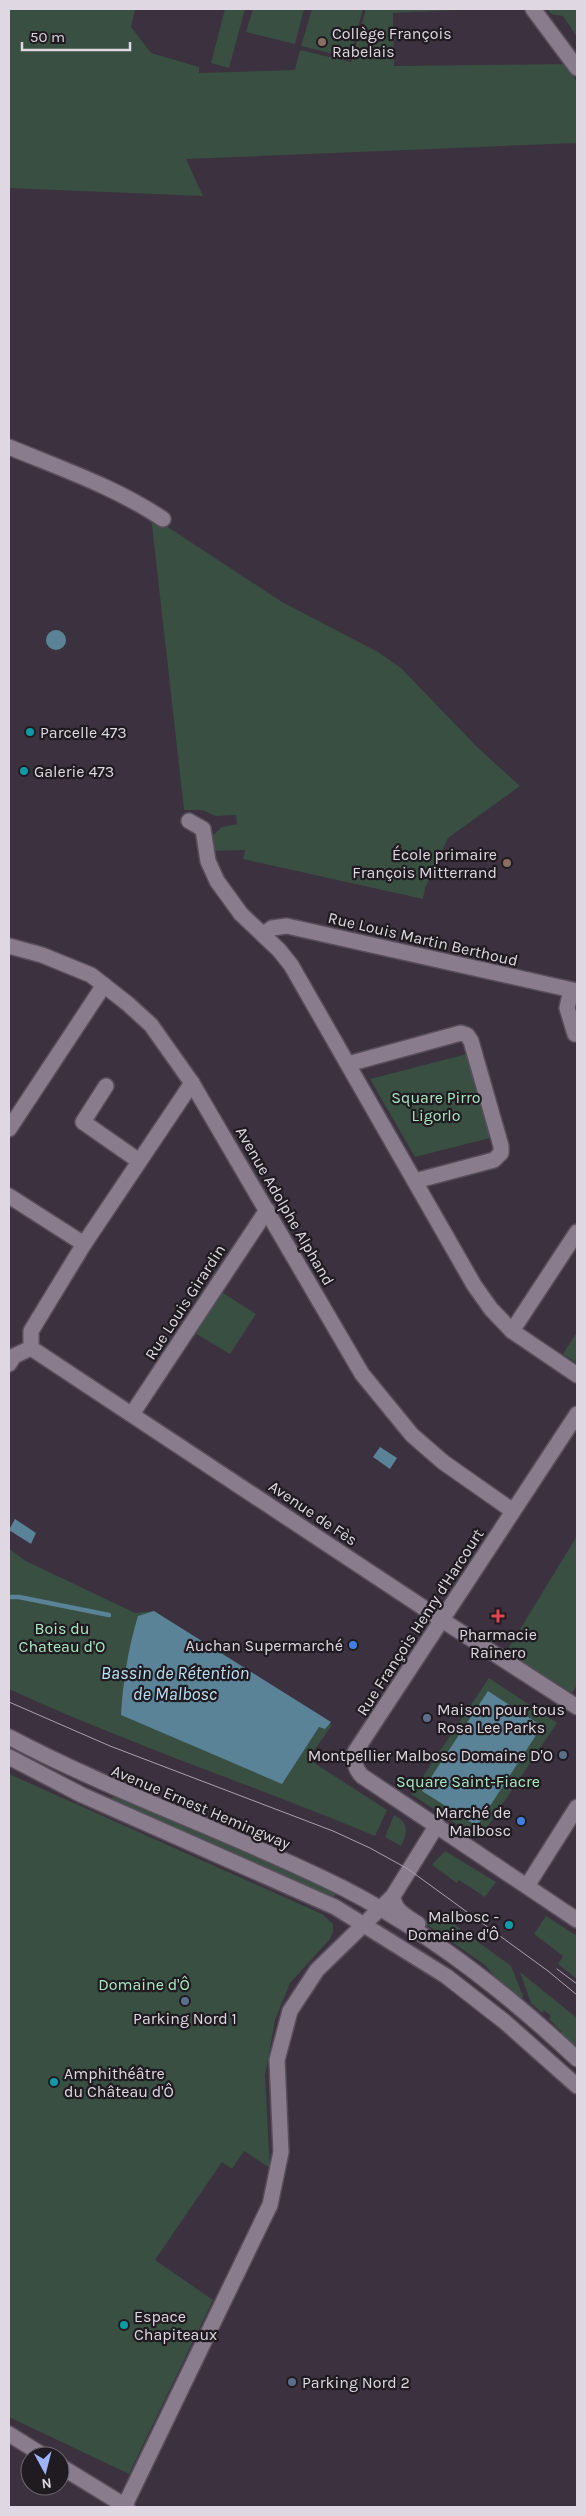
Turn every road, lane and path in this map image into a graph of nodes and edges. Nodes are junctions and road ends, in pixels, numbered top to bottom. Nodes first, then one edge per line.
1 (533, 9) edge
2 (577, 68) edge
3 (9, 447) edge
4 (163, 519) dead end
5 (189, 821) dead end
6 (263, 934) junction
7 (9, 946) edge
8 (104, 985) junction
9 (574, 991) edge
10 (575, 1034) dead end
11 (348, 1064) junction
12 (192, 1083) junction
13 (106, 1086) dead end
14 (9, 1129) edge
15 (139, 1161) junction
16 (415, 1181) junction
17 (9, 1196) edge
18 (267, 1210) junction
19 (577, 1232) edge
20 (84, 1244) junction
21 (512, 1331) junction
22 (30, 1348) junction
23 (9, 1364) edge
24 (577, 1375) edge
25 (132, 1414) junction
26 (577, 1414) edge
27 (513, 1511) junction
28 (442, 1620) junction
29 (577, 1707) edge
30 (9, 1736) edge
31 (9, 1757) edge
32 (577, 1807) edge
33 (437, 1825) junction
34 (527, 1886) junction
35 (393, 1896) junction
36 (379, 1910) junction
37 (577, 1920) edge
38 (364, 1924) junction
39 (441, 1949) junction
40 (577, 2059) edge
41 (577, 2086) edge
42 (9, 2434) edge
43 (28, 2446) edge
44 (70, 2472) edge
45 (126, 2506) edge

1 - 2 street
3 - 4 street
5 - 6 street
6 - 9 street, Rue Louis Martin Berthoud
6 - 11 street
7 - 8 street, Avenue Adolphe Alphand
8 - 12 street, Avenue Adolphe Alphand
8 - 14 street
9 - 10 street
11 - 16 street
11 - 16 street
12 - 15 street
12 - 18 street, Avenue Adolphe Alphand
13 - 15 street
15 - 20 street
16 - 21 street
17 - 20 street
18 - 25 street, Rue Louis Girardin
18 - 27 street, Avenue Adolphe Alphand
19 - 21 street
20 - 22 street
21 - 24 street
22 - 23 street
22 - 25 street, Avenue de Fès
25 - 28 street, Avenue de Fès
26 - 27 street, Rue François Henry d'Harcourt
27 - 28 street, Rue François Henry d'Harcourt
28 - 29 street, Avenue de Fès
28 - 33 street, Rue François Henry d'Harcourt
30 - 36 street, Avenue Ernest Hemingway
31 - 38 street
32 - 34 street
33 - 34 street, Rue François Henry d'Harcourt
33 - 35 street
34 - 37 street, Rue François Henry d'Harcourt
35 - 36 street
35 - 39 street, Avenue Ernest Hemingway
36 - 38 street
36 - 39 street, Avenue Ernest Hemingway
38 - 41 street
38 - 45 street
39 - 40 street, Avenue Ernest Hemingway
42 - 43 street
44 - 45 street

